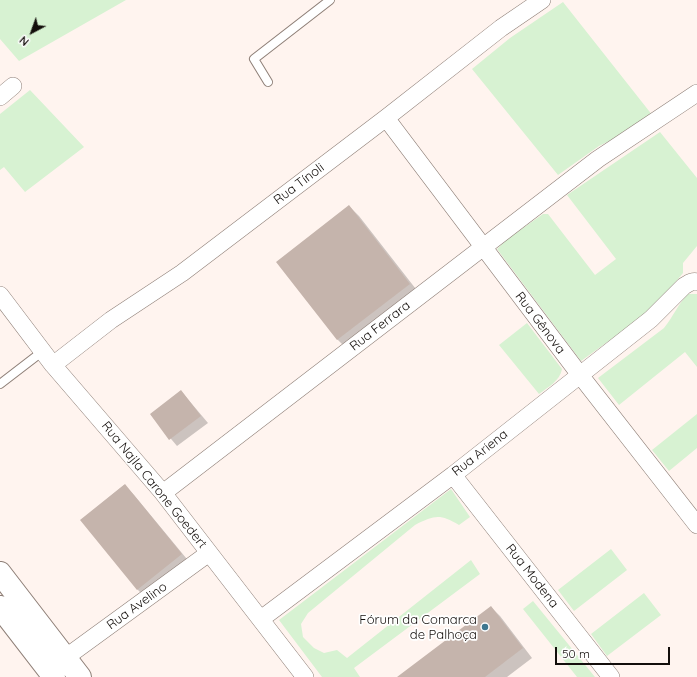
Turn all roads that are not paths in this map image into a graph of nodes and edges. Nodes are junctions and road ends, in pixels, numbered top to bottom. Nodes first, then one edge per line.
1 (330, 0) edge
2 (542, 0) edge
3 (268, 82) dead end
4 (13, 86) dead end
5 (697, 93) edge
6 (0, 96) edge
7 (386, 118) junction
8 (482, 247) junction
9 (696, 281) edge
10 (0, 295) edge
11 (43, 351) junction
12 (53, 365) junction
13 (580, 375) junction
14 (0, 384) edge
15 (453, 475) junction
16 (163, 493) junction
17 (697, 525) edge
18 (209, 553) junction
19 (0, 573) edge
20 (0, 607) edge
21 (261, 619) junction
22 (52, 671) edge
23 (80, 677) edge
24 (305, 677) edge
25 (612, 677) edge

1 - 3 lane
2 - 7 street, Rua Tínoli
4 - 6 street
5 - 8 street, Rua Ferrara
7 - 8 street, Rua Gênova
7 - 12 street, Rua Tínoli
8 - 13 street, Rua Gênova
8 - 16 street, Rua Ferrara
9 - 13 street, Rua Ariena
10 - 11 street, Rua Najla Carone Goedert
11 - 12 street, Rua Najla Carone Goedert
11 - 14 lane
12 - 16 street, Rua Najla Carone Goedert
13 - 15 street, Rua Ariena
13 - 17 street, Rua Gênova
15 - 21 street, Rua Ariena
15 - 25 street, Rua Modena
16 - 18 street, Rua Najla Carone Goedert
18 - 21 street, Rua Najla Carone Goedert
18 - 22 street, Rua Avelino
19 - 22 main road
20 - 22 main road
21 - 24 street, Rua Najla Carone Goedert
22 - 23 main road

